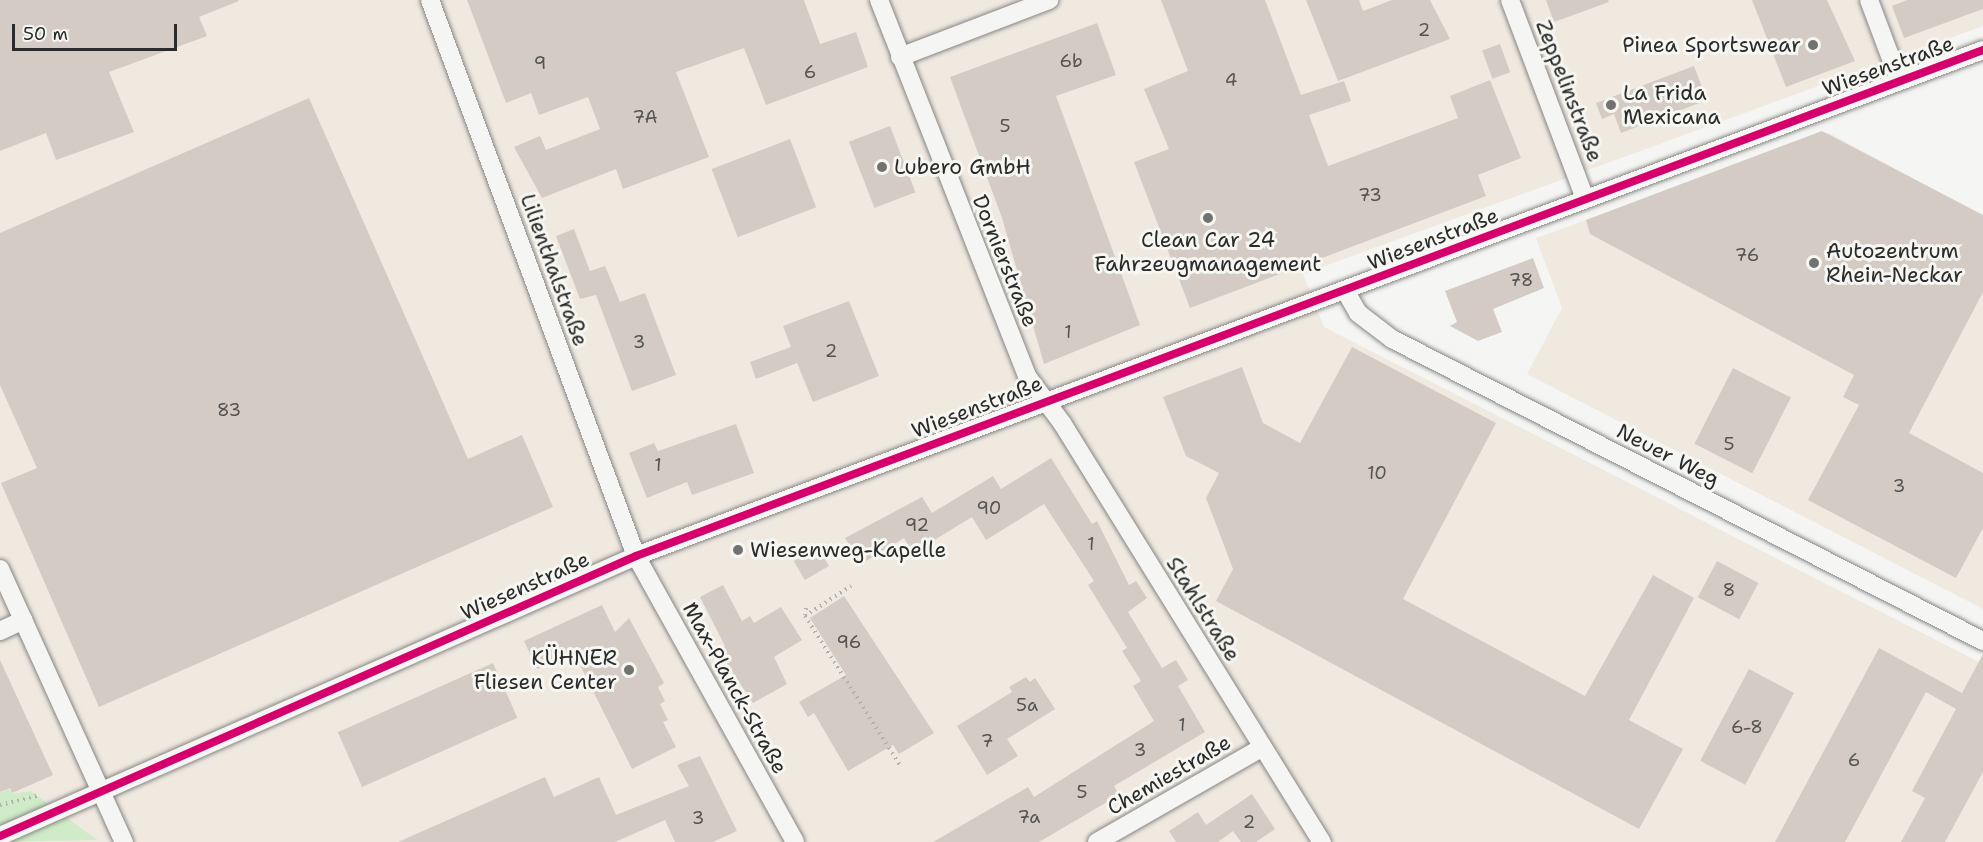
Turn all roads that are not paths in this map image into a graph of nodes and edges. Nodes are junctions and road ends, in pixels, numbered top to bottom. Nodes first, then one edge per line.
1 (429, 0) edge
2 (879, 0) edge
3 (1049, 0) edge
4 (1510, 0) edge
5 (1869, 0) edge
6 (1983, 50) edge
7 (900, 57) junction
8 (1899, 80) junction
9 (1585, 198) junction
10 (1346, 292) junction
11 (1043, 401) junction
12 (636, 556) junction
13 (0, 569) edge
14 (24, 620) junction
15 (0, 631) edge
16 (1983, 641) edge
17 (1263, 747) junction
18 (101, 792) junction
19 (0, 836) edge
20 (124, 842) edge
21 (795, 842) edge
22 (1097, 842) edge
23 (1323, 842) edge

1 - 12 street, Lilienthalstraße
2 - 7 street, Dornierstraße
3 - 7 street
4 - 9 street, Zeppelinstraße
5 - 8 street
6 - 8 street, Wiesenstraße
7 - 11 street, Dornierstraße
8 - 9 street, Wiesenstraße
9 - 10 street, Wiesenstraße
10 - 11 street, Wiesenstraße
10 - 16 street, Neuer Weg
11 - 12 street, Wiesenstraße
11 - 17 street, Stahlstraße
12 - 18 street, Wiesenstraße
12 - 21 street, Max-Planck-Straße
13 - 14 street
14 - 15 street
14 - 18 street
17 - 22 street, Chemiestraße
17 - 23 street, Stahlstraße
18 - 19 street, Wiesenstraße
18 - 20 street

